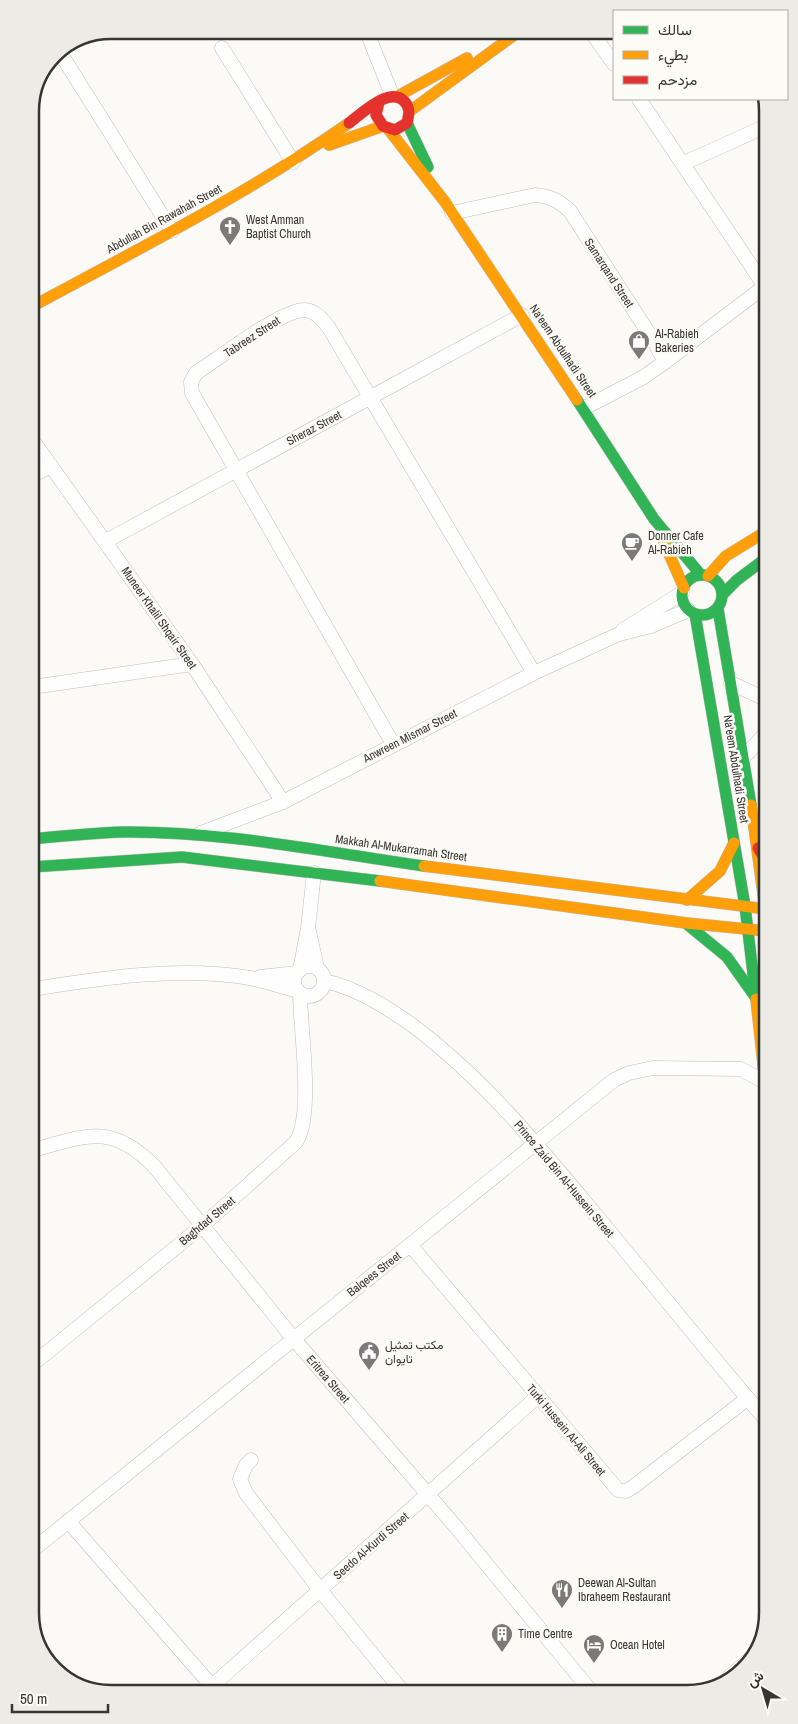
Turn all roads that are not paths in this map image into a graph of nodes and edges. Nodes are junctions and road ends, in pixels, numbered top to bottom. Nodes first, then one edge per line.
1 (369, 39) edge
2 (507, 39) edge
3 (596, 39) edge
4 (502, 42) junction
5 (222, 48) dead end
6 (63, 58) edge
7 (613, 63) edge
8 (390, 98) junction
9 (640, 100) edge
10 (410, 110) junction
11 (407, 123) junction
12 (386, 128) junction
13 (759, 129) edge
14 (308, 152) junction
15 (293, 162) junction
16 (684, 163) junction
17 (449, 208) junction
18 (172, 231) junction
19 (759, 278) edge
20 (759, 290) edge
21 (39, 303) edge
22 (522, 315) junction
23 (665, 362) junction
24 (371, 398) junction
25 (584, 408) junction
26 (39, 449) edge
27 (51, 466) junction
28 (235, 471) junction
29 (39, 472) edge
30 (654, 519) junction
31 (759, 536) edge
32 (106, 541) junction
33 (759, 564) edge
34 (704, 575) junction
35 (683, 591) junction
36 (723, 594) junction
37 (718, 609) junction
38 (691, 612) junction
39 (618, 634) junction
40 (192, 664) junction
41 (534, 673) junction
42 (731, 683) junction
43 (39, 686) edge
44 (759, 696) edge
45 (759, 742) edge
46 (393, 744) junction
47 (742, 760) junction
48 (283, 802) junction
49 (199, 834) junction
50 (39, 839) edge
51 (734, 843) junction
52 (758, 848) joint
53 (759, 856) edge
54 (39, 867) edge
55 (314, 873) junction
56 (687, 900) junction
57 (745, 906) junction
58 (759, 909) edge
59 (686, 924) junction
60 (308, 928) junction
61 (748, 929) junction
62 (759, 930) edge
63 (317, 968) junction
64 (298, 972) junction
65 (249, 978) junction
66 (325, 981) junction
67 (39, 988) edge
68 (303, 993) junction
69 (756, 998) junction
70 (759, 1028) edge
71 (759, 1059) edge
72 (741, 1069) junction
73 (759, 1081) edge
74 (536, 1143) junction
75 (39, 1149) edge
76 (201, 1227) junction
77 (411, 1246) junction
78 (293, 1338) junction
79 (39, 1359) edge
80 (538, 1397) junction
81 (748, 1398) junction
82 (759, 1410) edge
83 (251, 1460) dead end
84 (428, 1496) junction
85 (68, 1521) junction
86 (39, 1545) edge
87 (320, 1590) junction
88 (206, 1685) edge
89 (217, 1685) edge
90 (397, 1685) edge
91 (586, 1685) edge

1 - 8 street
2 - 4 street, Abdullah Bin Rawahah Street
3 - 7 street
4 - 8 street, Abdullah Bin Rawahah Street
4 - 10 street, Abdullah Bin Rawahah Street
5 - 15 street
6 - 18 street
8 - 10 street
8 - 12 street
8 - 14 street, Abdullah Bin Rawahah Street
9 - 16 street
10 - 11 street
11 - 12 street
11 - 17 street, Na'eem Abdulhadi Street
12 - 14 street, Abdullah Bin Rawahah Street
12 - 17 street, Na'eem Abdulhadi Street
13 - 16 street
14 - 15 street, Abdullah Bin Rawahah Street
15 - 18 street, Abdullah Bin Rawahah Street
16 - 19 street
17 - 22 street, Na'eem Abdulhadi Street
17 - 23 street, Samarqand Street
18 - 21 street, Abdullah Bin Rawahah Street
20 - 23 street
22 - 24 street, Sheraz Street
22 - 25 street, Na'eem Abdulhadi Street
23 - 25 street
24 - 28 street, Sheraz Street
24 - 28 street, Tabreez Street
24 - 41 street, Tabreez Street
25 - 30 street, Na'eem Abdulhadi Street
26 - 27 street, Muneer Khalil Shqair Street
27 - 29 street
27 - 32 street, Muneer Khalil Shqair Street
28 - 32 street, Sheraz Street
28 - 46 street, Tabreez Street
30 - 34 street, Na'eem Abdulhadi Street
30 - 35 street, Na'eem Abdulhadi Street
31 - 34 street
32 - 40 street, Muneer Khalil Shqair Street
33 - 36 street
34 - 35 street
34 - 36 street
35 - 38 street
35 - 39 street
36 - 37 street
37 - 38 street
37 - 42 street, Na'eem Abdulhadi Street
38 - 39 street
38 - 51 street, Na'eem Abdulhadi Street
39 - 41 street, Anwreen Mismar Street
40 - 43 street
40 - 48 street, Muneer Khalil Shqair Street
41 - 46 street, Anwreen Mismar Street
42 - 44 street
42 - 47 street, Na'eem Abdulhadi Street
45 - 47 street
46 - 48 street, Anwreen Mismar Street
47 - 52 street, Na'eem Abdulhadi Street
48 - 49 street, Anwreen Mismar Street
49 - 50 street, Makkah Al-Mukarramah Street
49 - 56 street, Makkah Al-Mukarramah Street
51 - 56 street
51 - 57 street, Na'eem Abdulhadi Street
52 - 53 street, Na'eem Abdulhadi Street
54 - 55 street
55 - 59 street
55 - 60 street
56 - 57 street, Makkah Al-Mukarramah Street
57 - 58 street, Makkah Al-Mukarramah Street
57 - 61 street, Na'eem Abdulhadi Street
59 - 61 street
59 - 69 street
60 - 63 street
60 - 64 street
61 - 62 street
61 - 69 street, Na'eem Abdulhadi Street
63 - 64 street
63 - 66 street
64 - 65 street
64 - 68 street
65 - 67 street
65 - 68 street
66 - 68 street
66 - 74 street, Prince Zaid Bin Al-Hussein Street
68 - 76 street, Baghdad Street
69 - 70 street, Na'eem Abdulhadi Street
71 - 72 street
72 - 73 street, Balqees Street
72 - 74 street, Balqees Street
74 - 77 street, Balqees Street
74 - 81 street, Prince Zaid Bin Al-Hussein Street
75 - 76 street, Eritrea Street
76 - 78 street, Eritrea Street
76 - 79 street, Baghdad Street
77 - 78 street, Balqees Street
77 - 80 street, Turki Hussein Al-Ali Street
78 - 84 street, Eritrea Street
78 - 85 street, Balqees Street
80 - 81 street, Turki Hussein Al-Ali Street
80 - 84 street, Seedo Al-Kurdi Street
81 - 82 street, Prince Zaid Bin Al-Hussein Street
83 - 87 street
84 - 87 street, Seedo Al-Kurdi Street
84 - 91 street, Eritrea Street
85 - 86 street, Balqees Street
85 - 88 street
87 - 89 street, Seedo Al-Kurdi Street
87 - 90 street

